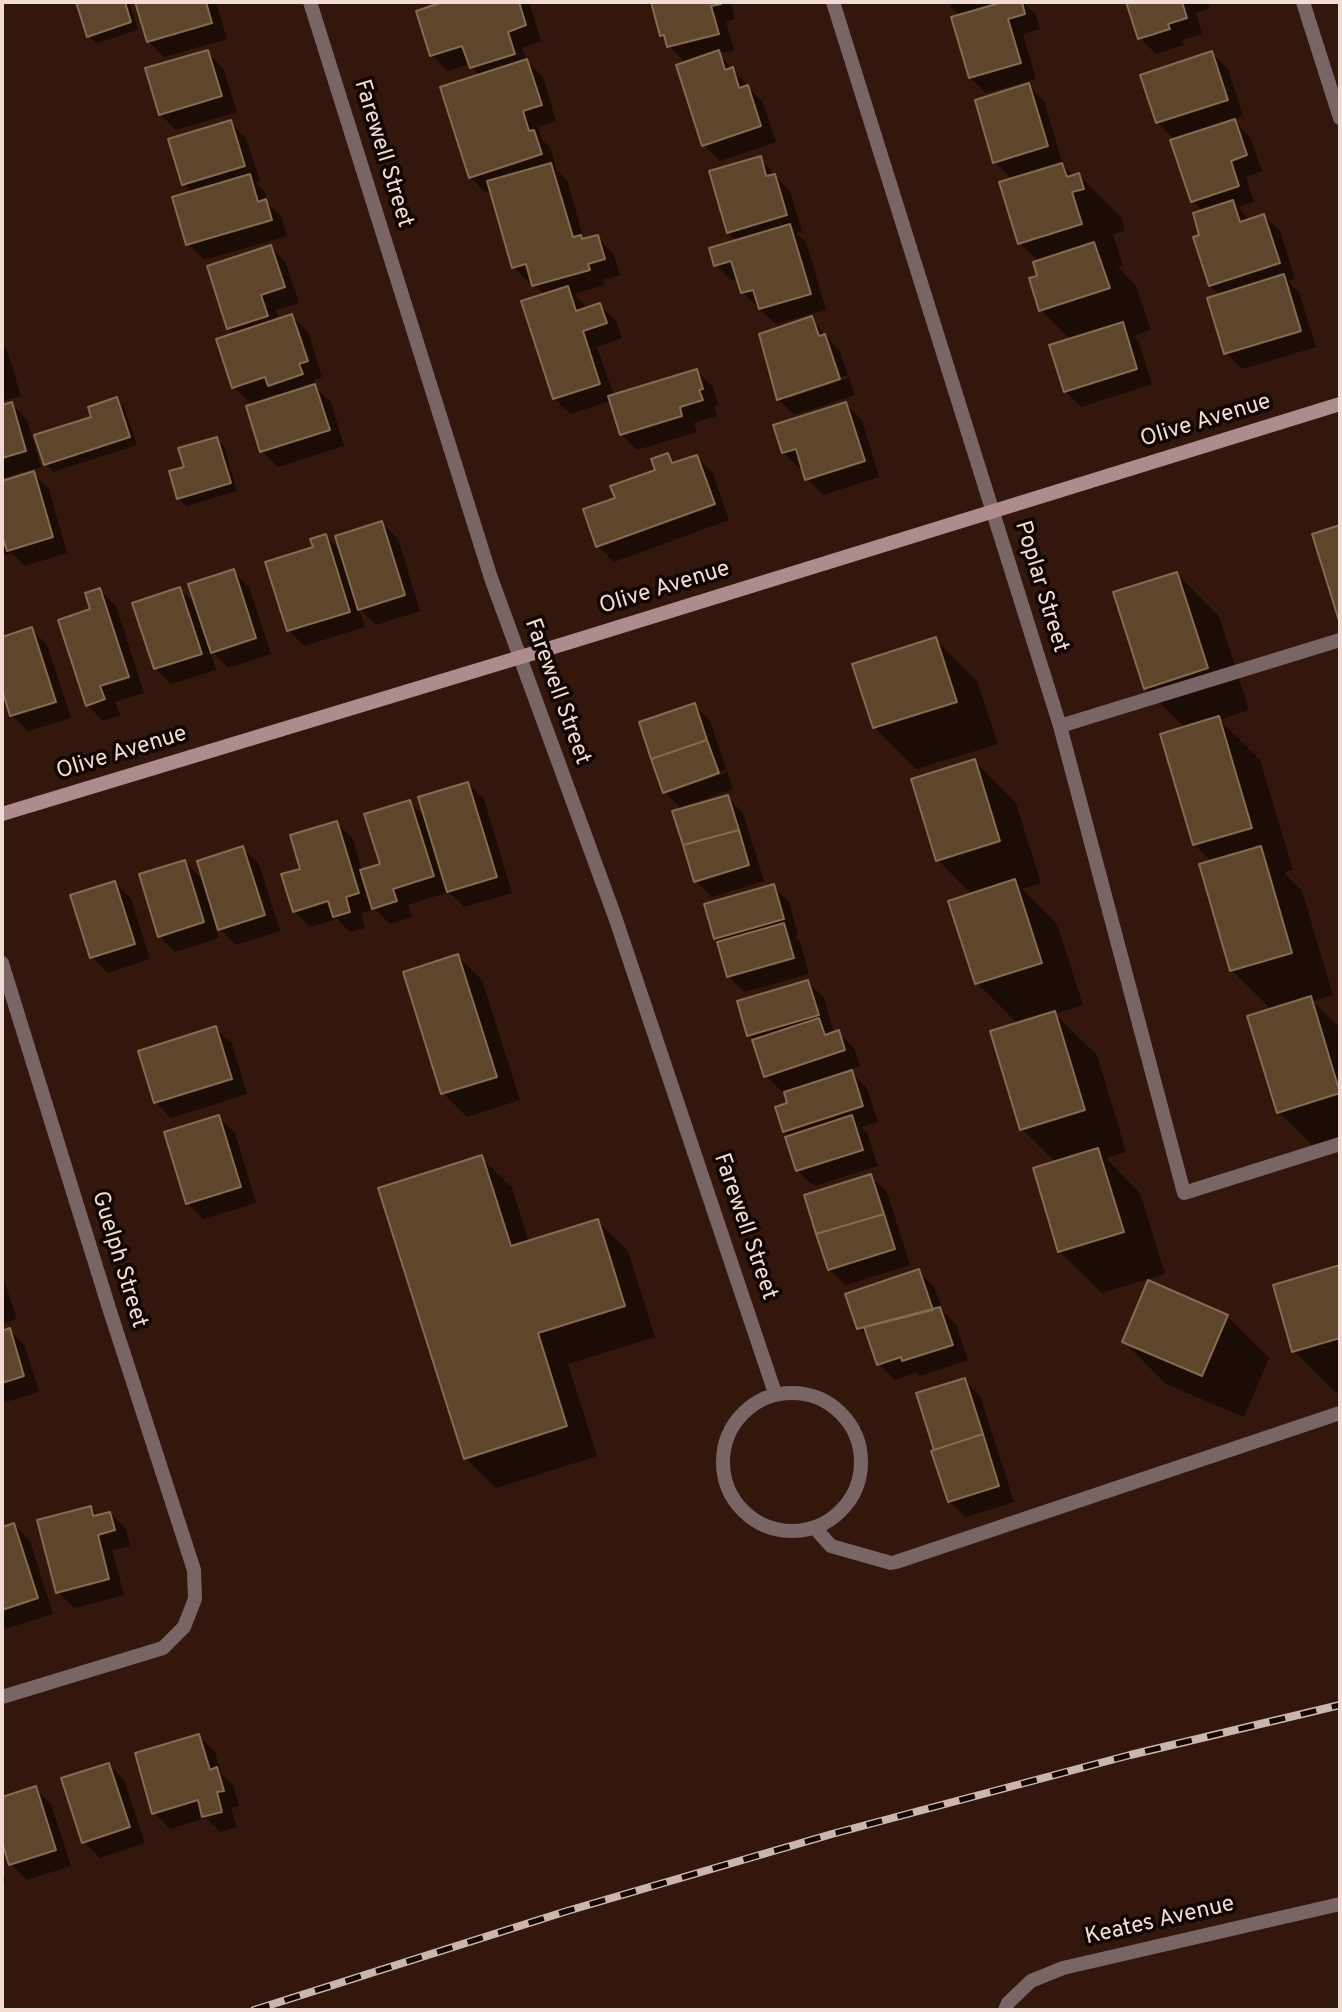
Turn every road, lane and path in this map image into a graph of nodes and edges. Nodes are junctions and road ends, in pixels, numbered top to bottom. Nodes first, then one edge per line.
1 (310, 2) edge
2 (833, 2) edge
3 (1303, 2) edge
4 (1340, 118) edge
5 (1340, 404) edge
6 (992, 511) junction
7 (1340, 640) edge
8 (519, 658) junction
9 (1060, 726) junction
10 (2, 814) edge
11 (2, 963) edge
12 (1340, 1144) edge
13 (775, 1392) junction
14 (1340, 1413) edge
15 (815, 1528) junction
16 (2, 1697) edge
17 (1340, 1904) edge
18 (1005, 2010) edge

1 - 8 street, Farewell Street
2 - 6 street, Poplar Street
3 - 4 street
5 - 6 main road, Olive Avenue
6 - 8 main road, Olive Avenue
6 - 9 street, Poplar Street
7 - 9 street
8 - 10 main road, Olive Avenue
8 - 13 street, Farewell Street
9 - 12 street, Poplar Street
11 - 16 street, Guelph Street
13 - 15 street
13 - 15 street
14 - 15 street
17 - 18 street, Keates Avenue

